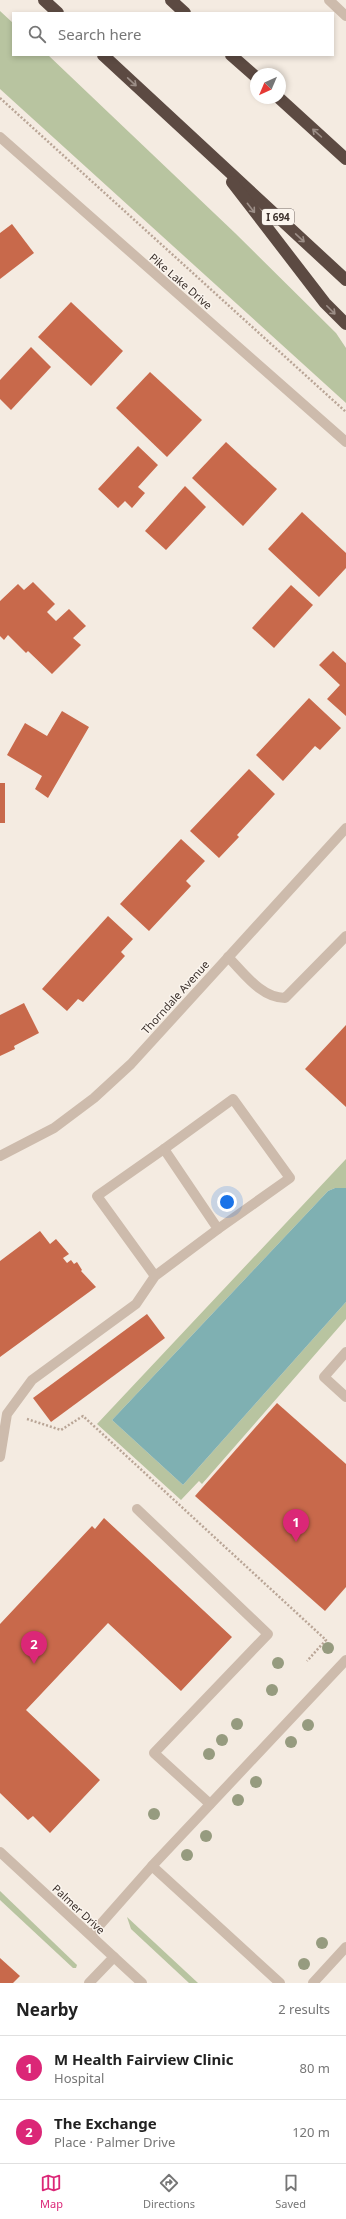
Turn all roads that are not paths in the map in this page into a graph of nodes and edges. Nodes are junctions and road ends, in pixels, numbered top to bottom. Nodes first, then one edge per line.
1 (44, 0) edge
2 (171, 0) edge
3 (329, 0) edge
4 (57, 12) edge
5 (184, 12) edge
6 (346, 16) edge
7 (104, 56) edge
8 (232, 56) edge
9 (250, 72) edge
10 (286, 104) edge
11 (0, 137) edge
12 (210, 155) junction
13 (346, 159) edge
14 (346, 280) edge
15 (346, 324) edge
16 (346, 442) edge
17 (346, 828) edge
18 (346, 936) edge
19 (228, 957) junction
20 (164, 1149) junction
21 (0, 1156) edge
22 (218, 1229) junction
23 (155, 1276) junction
24 (346, 1352) edge
25 (346, 1397) edge
26 (0, 1457) edge
27 (137, 1509) dead end
28 (346, 1660) edge
29 (210, 1804) junction
30 (0, 1852) edge
31 (152, 1866) junction
32 (91, 1935) junction
33 (346, 1947) edge
34 (114, 1957) junction
35 (89, 1983) edge
36 (142, 1983) edge
37 (280, 1983) edge
38 (313, 1983) edge

1 - 4 highway
2 - 5 highway
3 - 6 street
7 -> 12 highway, I 694
8 - 9 highway
13 -> 10 highway
11 - 16 street, Pike Lake Drive
12 -> 14 highway, I 694
12 -> 15 highway
17 - 19 street, Thorndale Avenue
18 - 19 street
19 - 21 street, Thorndale Avenue
20 - 22 street
20 - 22 street
20 - 23 street
22 - 23 street
23 - 26 street
24 - 25 street
27 - 29 street
28 - 29 street
29 - 31 street
30 - 32 street, Palmer Drive
31 - 32 street
31 - 37 street
32 - 34 street, Palmer Drive
33 - 38 street
34 - 35 street
34 - 36 street, Palmer Drive

